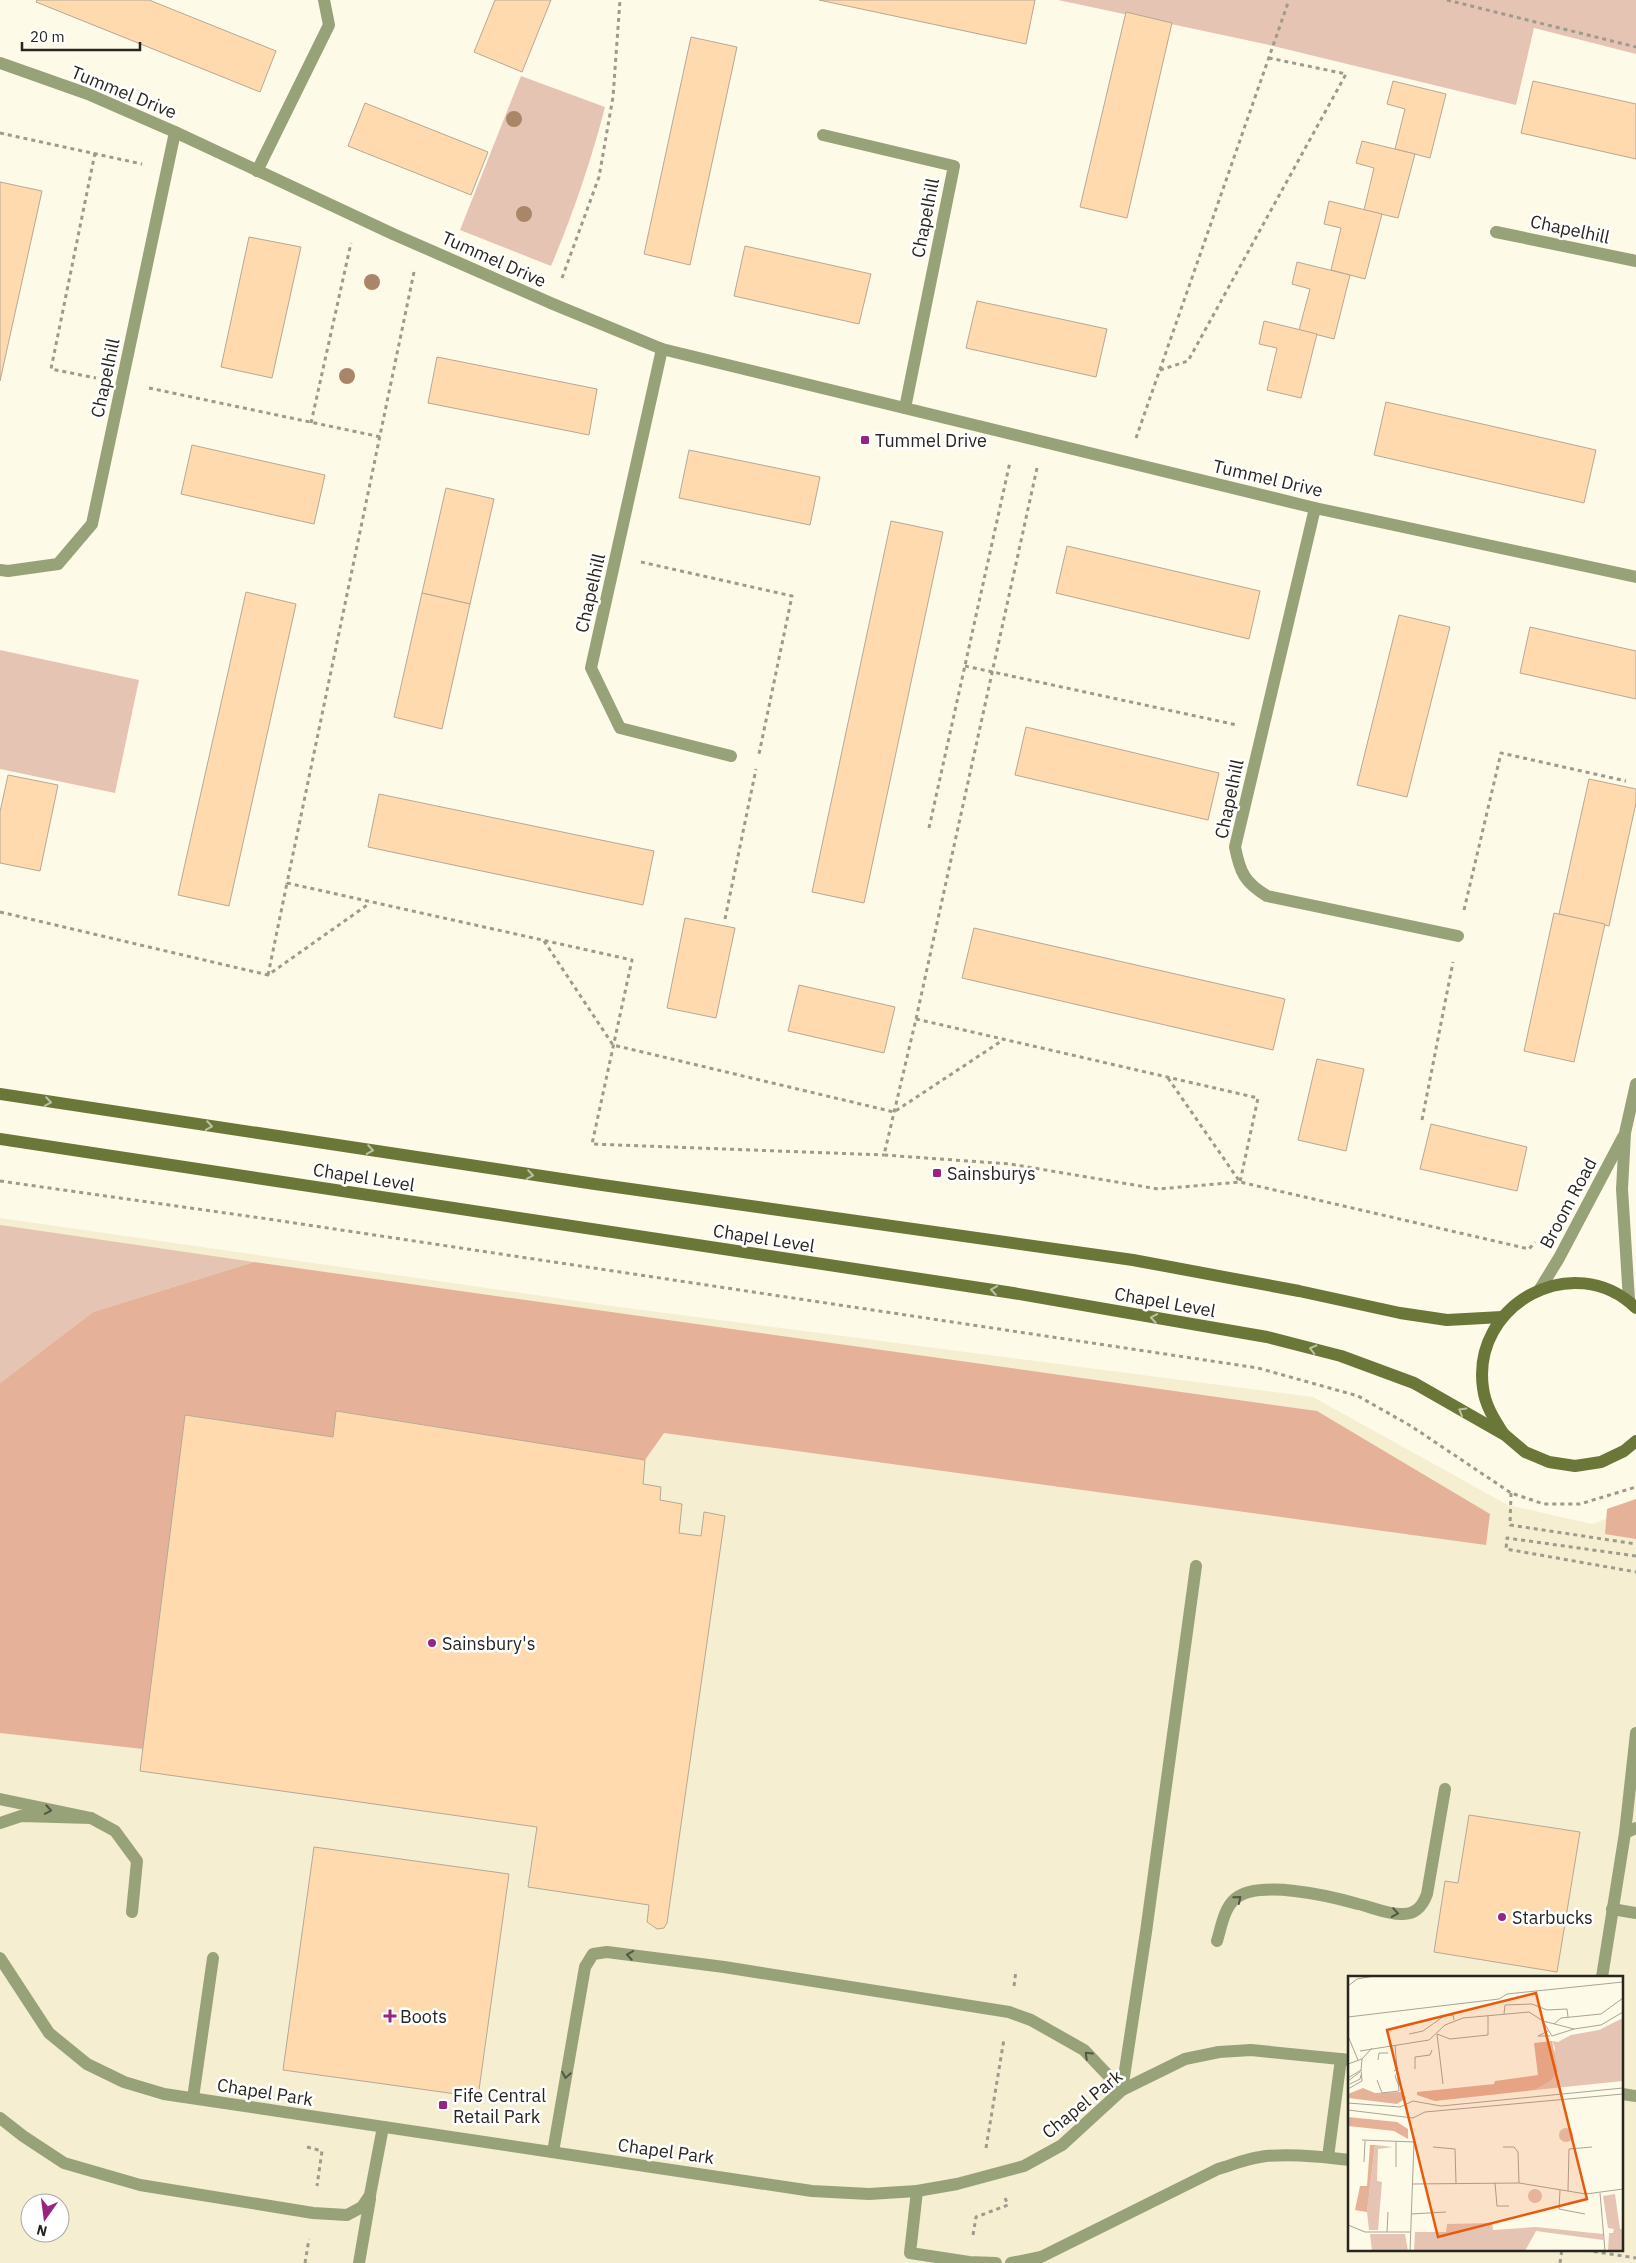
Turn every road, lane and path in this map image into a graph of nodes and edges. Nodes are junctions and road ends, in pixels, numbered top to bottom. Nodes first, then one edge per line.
1 (324, 0) edge
2 (620, 0) edge
3 (1289, 0) edge
4 (1447, 0) edge
5 (1636, 47) edge
6 (1269, 58) junction
7 (0, 63) edge
8 (175, 132) junction
9 (0, 133) edge
10 (823, 135) dead end
11 (167, 169) junction
12 (257, 172) junction
13 (357, 217) junction
14 (1496, 232) dead end
15 (420, 246) junction
16 (1636, 260) edge
17 (553, 304) junction
18 (662, 349) junction
19 (1160, 370) junction
20 (905, 408) junction
21 (311, 423) dead end
22 (1016, 435) junction
23 (1043, 441) junction
24 (1127, 462) junction
25 (1315, 508) junction
26 (616, 556) junction
27 (0, 570) edge
28 (1636, 577) edge
29 (965, 666) junction
30 (993, 672) junction
31 (1262, 730) junction
32 (731, 756) dead end
33 (1626, 782) dead end
34 (929, 828) dead end
35 (287, 883) junction
36 (370, 903) junction
37 (0, 912) edge
38 (725, 919) dead end
39 (1458, 936) junction
40 (543, 940) junction
41 (268, 975) junction
42 (916, 1019) junction
43 (1003, 1040) junction
44 (613, 1044) junction
45 (1168, 1077) junction
46 (1636, 1084) edge
47 (0, 1094) edge
48 (894, 1112) junction
49 (1422, 1120) dead end
50 (1625, 1133) junction
51 (0, 1139) edge
52 (884, 1155) junction
53 (0, 1181) edge
54 (1240, 1182) junction
55 (1540, 1235) dead end
56 (1540, 1288) junction
57 (1632, 1304) edge
58 (1502, 1316) junction
59 (1504, 1435) junction
60 (1636, 1441) edge
61 (1636, 1488) edge
62 (1511, 1493) junction
63 (1636, 1544) edge
64 (1636, 1556) edge
65 (1196, 1566) dead end
66 (1636, 1572) edge
67 (1636, 1732) edge
68 (1445, 1789) dead end
69 (1632, 1796) edge
70 (0, 1799) edge
71 (91, 1818) junction
72 (0, 1823) edge
73 (1630, 1830) edge
74 (1612, 1909) junction
75 (132, 1912) dead end
76 (1636, 1913) edge
77 (1217, 1941) dead end
78 (0, 1958) edge
79 (213, 1958) dead end
80 (1016, 1970) dead end
81 (1602, 1976) edge
82 (1009, 2012) junction
83 (1345, 2060) edge
84 (1122, 2090) junction
85 (193, 2098) junction
86 (0, 2118) edge
87 (383, 2127) junction
88 (553, 2152) junction
89 (1328, 2157) junction
90 (1348, 2160) edge
91 (995, 2173) junction
92 (917, 2192) junction
93 (370, 2195) junction
94 (1562, 2250) edge
95 (1584, 2250) edge
96 (1636, 2258) edge
97 (969, 2262) edge
98 (359, 2263) edge
99 (996, 2263) edge
100 (1012, 2263) edge
101 (1560, 2263) edge

1 - 12 street
2 - 17 path
3 - 6 path
4 - 5 path
6 - 19 path
6 - 19 path
7 - 8 street, Tummel Drive
8 - 11 street, Chapelhill
8 - 12 street, Tummel Drive
9 - 11 path
10 - 20 street, Chapelhill
11 - 27 street, Chapelhill
12 - 13 street, Tummel Drive
13 - 15 street, Tummel Drive
13 - 21 path
14 - 16 street, Chapelhill
15 - 17 street, Tummel Drive
15 - 35 path
17 - 18 street, Tummel Drive
18 - 20 street, Tummel Drive
18 - 26 street, Chapelhill
19 - 24 path
20 - 22 street, Tummel Drive
22 - 23 street, Tummel Drive
22 - 29 path
23 - 24 street, Tummel Drive
23 - 30 path
24 - 25 street, Tummel Drive
25 - 28 street, Tummel Drive
25 - 31 street, Chapelhill
26 - 32 street, Chapelhill
26 - 38 path
29 - 30 path
29 - 34 path
30 - 31 path
30 - 42 path
31 - 39 street, Chapelhill
33 - 39 path
35 - 36 path
35 - 41 path
36 - 40 path
36 - 41 path
37 - 41 path
39 - 49 path
40 - 44 path
40 - 44 path
42 - 43 path
42 - 48 path
43 - 45 path
43 - 48 path
44 - 48 path
44 - 52 path
45 - 54 path
45 - 54 path
46 - 50 street, Broom Road
47 -> 58 main road, Chapel Level
48 - 52 path
50 - 56 street, Broom Road
50 - 57 street, Broom Road
59 -> 51 main road, Chapel Level
52 - 54 path
53 - 62 path
54 - 55 path
56 - 57 main road, Chapel Level
56 - 58 main road, Chapel Level
58 - 59 main road, Chapel Level
59 - 60 main road, Chapel Level
61 - 62 path
62 - 63 path
64 - 66 path
65 - 84 street
67 - 69 street
77 -> 68 street
69 - 73 street
70 -> 71 street
71 - 72 street
71 - 75 street
73 - 74 street
74 - 76 street
74 - 81 street
78 - 85 street, Chapel Park
79 - 85 street
80 - 82 path
84 -> 82 street
82 -> 88 street
82 - 91 path
83 - 84 street, Chapel Park
83 - 89 street
84 - 91 street, Chapel Park
85 - 87 street, Chapel Park
86 - 93 street
87 - 88 street, Chapel Park
87 - 93 street
88 - 92 street, Chapel Park
89 - 90 street
89 - 100 street
91 - 92 street, Chapel Park
91 - 97 path
92 - 97 street
93 - 98 street
94 - 101 path
95 - 96 path
97 - 99 street

